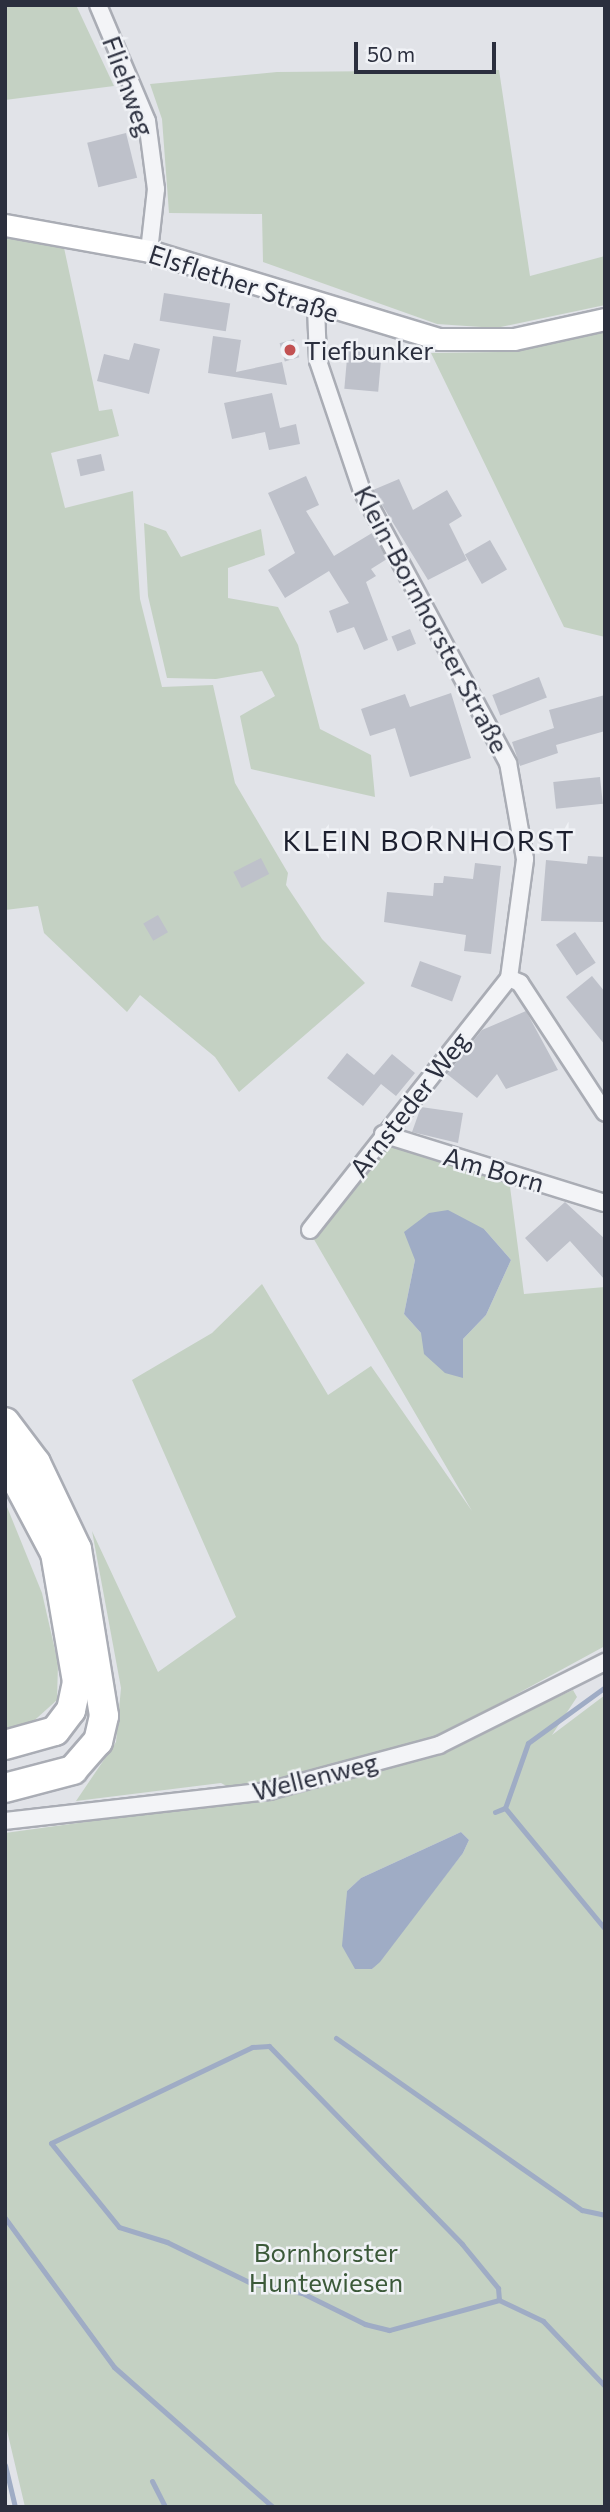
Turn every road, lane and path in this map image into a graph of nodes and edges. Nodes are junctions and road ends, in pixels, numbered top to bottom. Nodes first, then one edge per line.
1 (98, 5) edge
2 (5, 225) edge
3 (149, 251) junction
4 (316, 306) junction
5 (605, 320) edge
6 (509, 978) junction
7 (605, 1113) edge
8 (383, 1134) junction
9 (605, 1203) edge
10 (310, 1230) dead end
11 (5, 1422) edge
12 (5, 1459) edge
13 (605, 1662) edge
14 (5, 1745) edge
15 (5, 1788) edge
16 (5, 1821) edge

1 - 3 street, Fliehweg
2 - 3 main road, Elsflether Straße
3 - 4 main road, Elsflether Straße
4 - 5 main road, Elsflether Straße
4 - 6 street, Klein-Bornhorster Straße
6 - 7 street
6 - 8 street, Arnsteder Weg
8 - 9 street, Am Born
8 - 10 street, Arnsteder Weg
11 - 15 highway
12 - 14 highway
13 - 16 street, Wellenweg

